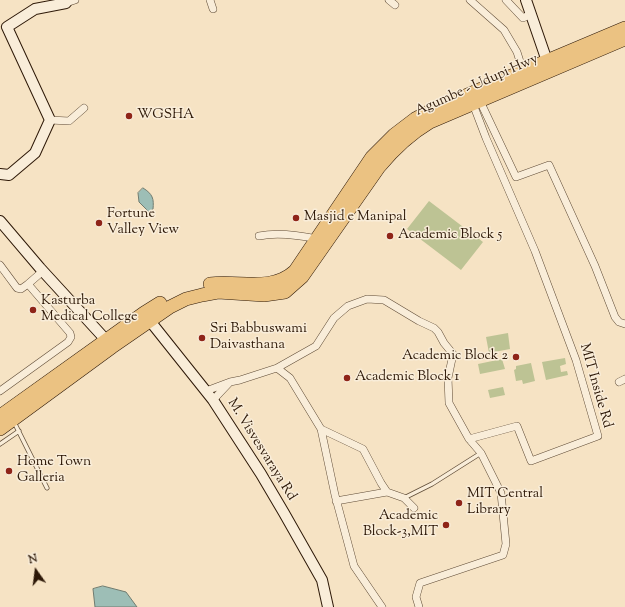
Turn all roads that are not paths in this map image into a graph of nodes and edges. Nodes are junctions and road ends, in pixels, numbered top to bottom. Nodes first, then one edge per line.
1 (210, 0) edge
2 (470, 0) edge
3 (506, 0) edge
4 (526, 0) edge
5 (68, 1) edge
6 (213, 9) dead end
7 (531, 14) junction
8 (625, 28) edge
9 (625, 39) edge
10 (547, 61) junction
11 (523, 71) junction
12 (477, 102) junction
13 (84, 108) dead end
14 (50, 120) junction
15 (0, 174) edge
16 (0, 221) edge
17 (259, 236) dead end
18 (317, 239) junction
19 (0, 265) edge
20 (43, 271) junction
21 (28, 284) junction
22 (147, 317) junction
23 (625, 324) edge
24 (106, 340) junction
25 (277, 368) junction
26 (230, 382) junction
27 (0, 391) edge
28 (206, 391) junction
29 (213, 400) junction
30 (0, 416) edge
31 (16, 425) junction
32 (0, 429) edge
33 (321, 429) junction
34 (469, 439) junction
35 (0, 444) edge
36 (481, 453) junction
37 (46, 488) dead end
38 (387, 492) junction
39 (404, 498) junction
40 (336, 501) junction
41 (414, 508) dead end
42 (328, 607) edge
43 (382, 607) edge
44 (419, 607) edge

1 - 6 street
2 - 11 street
3 - 7 street
4 - 7 street
5 - 14 street
7 - 10 street
8 - 10 highway, Agumbe - Udupi Hwy
9 - 12 highway, Agumbe - Udupi Hwy
10 - 11 highway, Agumbe - Udupi Hwy
11 - 18 highway, Agumbe - Udupi Hwy
12 - 22 highway, Agumbe - Udupi Hwy
12 - 23 street
12 - 34 street, MIT Inside Rd
13 - 14 street
14 - 15 street
16 - 20 street
17 - 18 street
18 - 22 highway, Agumbe - Udupi Hwy
19 - 21 street
20 - 21 street
20 - 24 street
21 - 27 street
22 - 24 highway, Agumbe - Udupi Hwy
22 - 28 street, M. Visvesvaraya Rd
22 - 31 highway, Agumbe - Udupi Hwy
24 - 30 highway, Agumbe - Udupi Hwy
25 - 26 street
25 - 33 street
25 - 34 street
26 - 28 street
26 - 29 street
28 - 29 street, M. Visvesvaraya Rd
29 - 42 street, M. Visvesvaraya Rd
31 - 32 highway, Agumbe - Udupi Hwy
31 - 35 lane
31 - 37 lane
33 - 38 street
33 - 40 street
34 - 36 street
36 - 39 lane
36 - 44 street
38 - 39 street
38 - 40 street
39 - 41 street
40 - 43 street

